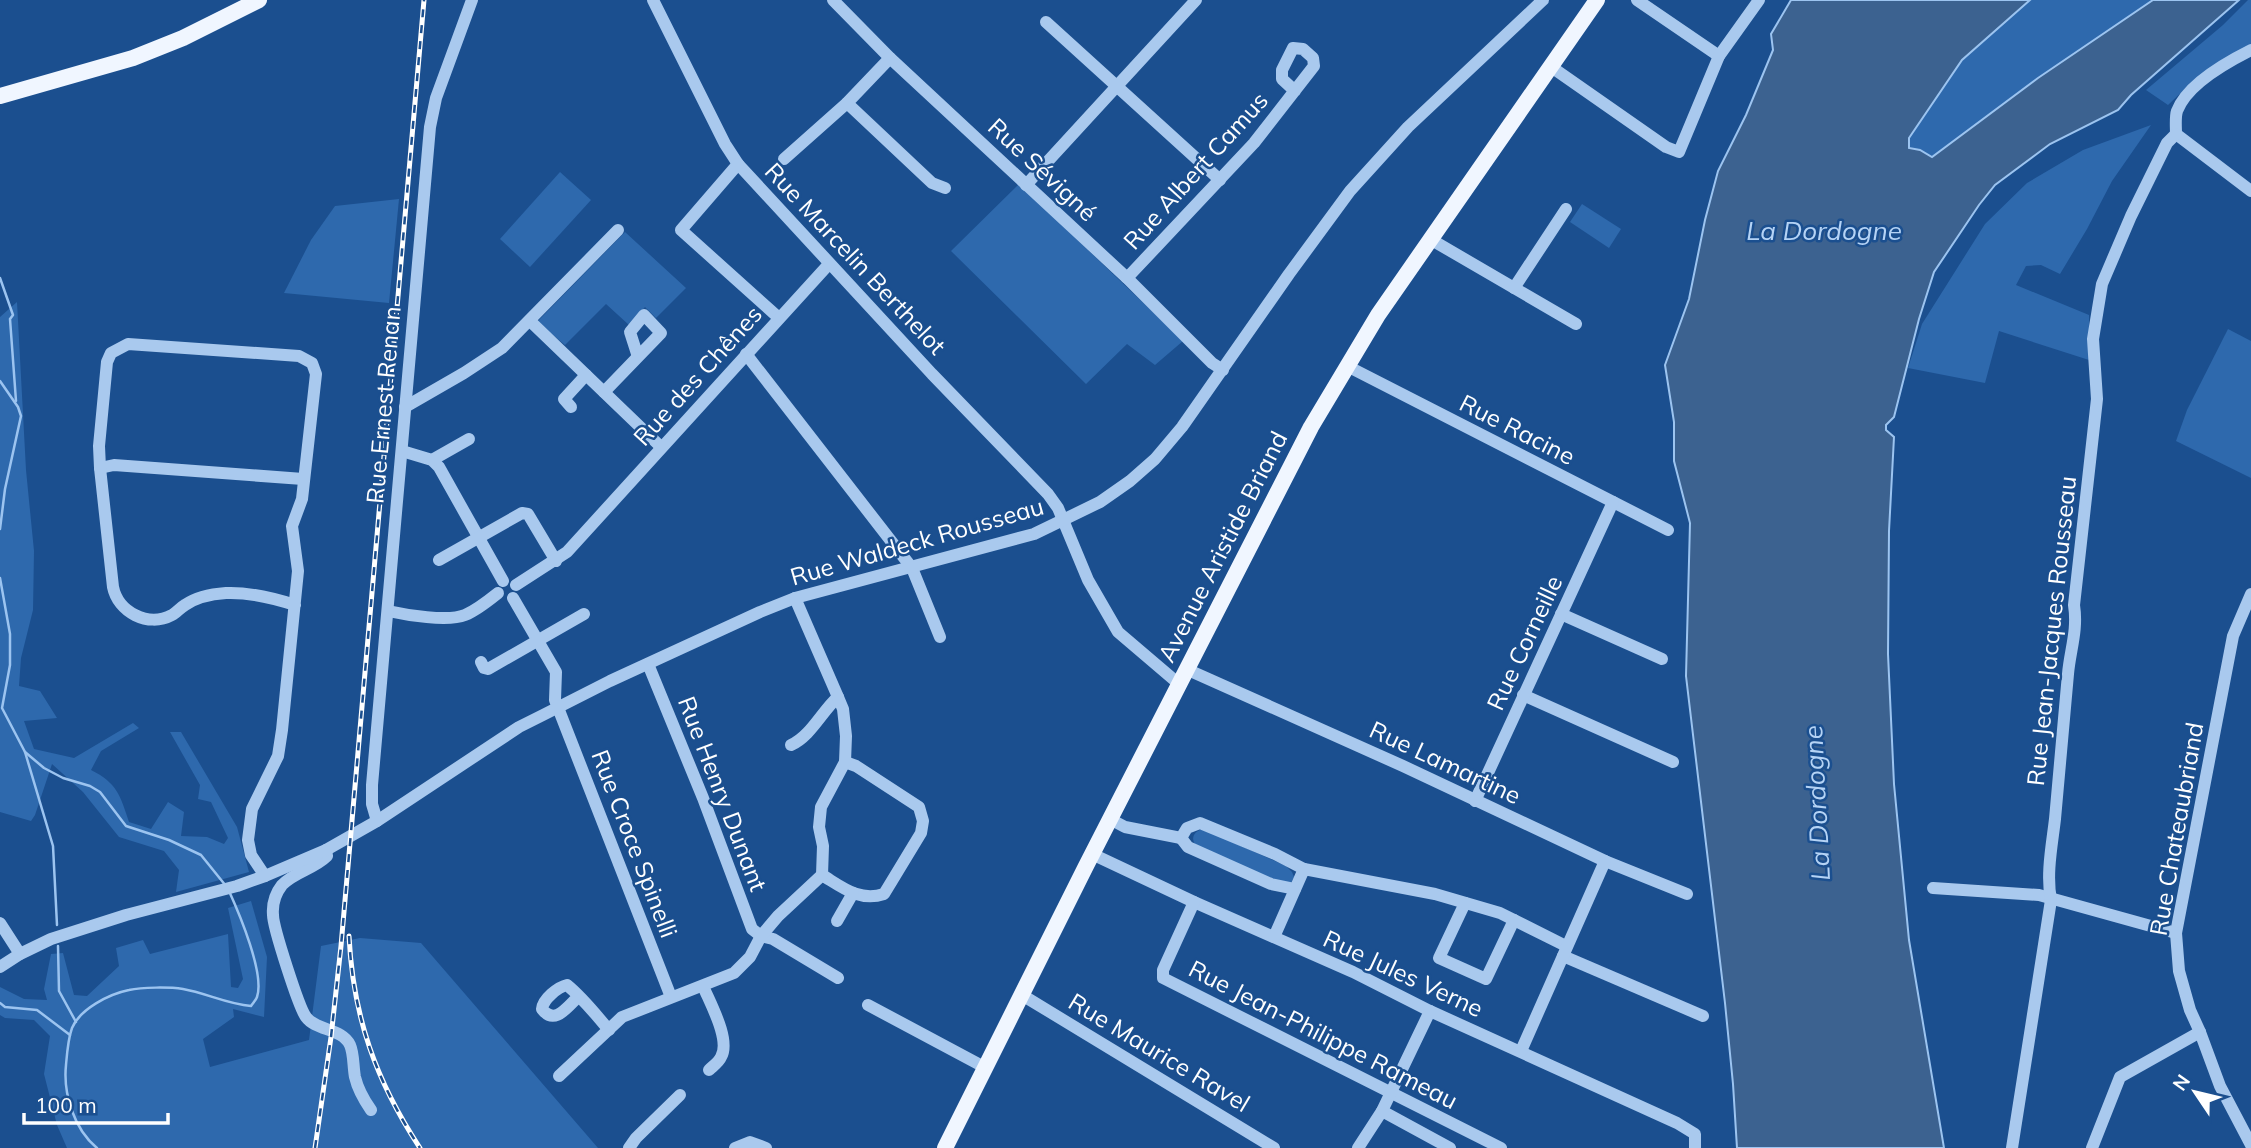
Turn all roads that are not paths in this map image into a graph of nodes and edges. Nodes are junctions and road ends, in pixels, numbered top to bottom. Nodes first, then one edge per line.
1 (259, 0) edge
2 (472, 0) edge
3 (653, 0) edge
4 (833, 0) edge
5 (1196, 0) edge
6 (1543, 0) edge
7 (1597, 0) edge
8 (1637, 0) edge
9 (1759, 0) edge
10 (1046, 22) dead end
11 (2251, 50) edge
12 (1719, 56) junction
13 (890, 58) junction
14 (1550, 66) junction
15 (1117, 87) junction
16 (1295, 90) dead end
17 (0, 96) edge
18 (847, 103) junction
19 (2176, 134) junction
20 (784, 159) dead end
21 (738, 164) junction
22 (1220, 180) junction
23 (1026, 185) junction
24 (945, 188) dead end
25 (2251, 191) edge
26 (1566, 209) dead end
27 (618, 230) dead end
28 (1430, 239) junction
29 (829, 264) junction
30 (1127, 278) junction
31 (1514, 288) junction
32 (779, 318) junction
33 (530, 321) junction
34 (1576, 324) dead end
35 (746, 354) junction
36 (638, 357) dead end
37 (1347, 366) junction
38 (1223, 370) junction
39 (586, 375) junction
40 (604, 392) junction
41 (405, 407) junction
42 (571, 407) dead end
43 (469, 439) dead end
44 (661, 447) junction
45 (401, 451) junction
46 (432, 460) junction
47 (100, 468) junction
48 (303, 479) junction
49 (1613, 502) junction
50 (1063, 521) junction
51 (1668, 530) dead end
52 (478, 538) junction
53 (439, 560) dead end
54 (556, 561) junction
55 (912, 568) junction
56 (500, 587) junction
57 (515, 592) junction
58 (2251, 594) edge
59 (794, 598) junction
60 (295, 605) junction
61 (388, 611) junction
62 (584, 614) dead end
63 (1561, 614) junction
64 (940, 637) dead end
65 (538, 640) junction
66 (1662, 659) dead end
67 (481, 662) dead end
68 (648, 664) junction
69 (1182, 677) junction
70 (1523, 695) junction
71 (838, 697) junction
72 (558, 706) junction
73 (791, 745) dead end
74 (845, 762) junction
75 (1673, 762) dead end
76 (1475, 801) junction
77 (1110, 819) junction
78 (377, 821) junction
79 (1181, 838) junction
80 (326, 850) junction
81 (1092, 854) junction
82 (1605, 861) junction
83 (1304, 869) junction
84 (822, 874) junction
85 (265, 876) junction
86 (1933, 888) dead end
87 (1295, 889) junction
88 (853, 893) junction
89 (1687, 894) dead end
90 (2051, 900) junction
91 (1194, 902) junction
92 (1465, 903) junction
93 (1514, 920) junction
94 (837, 921) dead end
95 (0, 923) edge
96 (2176, 933) junction
97 (761, 936) junction
98 (1274, 937) junction
99 (1564, 951) junction
100 (20, 954) junction
101 (0, 967) edge
102 (838, 978) dead end
103 (703, 986) junction
104 (1022, 995) junction
105 (579, 996) dead end
106 (671, 997) junction
107 (868, 1005) dead end
108 (1430, 1011) junction
109 (1703, 1016) dead end
110 (609, 1030) junction
111 (2200, 1032) junction
112 (1521, 1051) junction
113 (986, 1068) junction
114 (709, 1070) dead end
115 (559, 1076) dead end
116 (1391, 1093) junction
117 (680, 1095) dead end
118 (372, 1110) dead end
119 (1382, 1111) junction
120 (2251, 1144) edge
121 (1268, 1146) edge
122 (629, 1148) edge
123 (735, 1148) edge
124 (766, 1148) edge
125 (945, 1148) edge
126 (1358, 1148) edge
127 (1450, 1148) edge
128 (1501, 1148) edge
129 (1695, 1148) edge
130 (2011, 1148) edge
131 (2092, 1148) edge

1 - 17 main road
2 - 41 street, Rue Ernest Renan
3 - 21 street, Rue Marcelin Berthelot
4 - 13 street, Rue Sévigné
5 - 15 street
6 - 38 street, Rue Waldeck Rousseau
7 - 14 main road, Avenue Aristide Briand
8 - 12 street
9 - 12 street
10 - 15 street
11 - 19 street, Rue Jean-Jacques Rousseau
12 - 14 street
13 - 18 street
13 - 23 street, Rue Sévigné
14 - 28 main road, Avenue Aristide Briand
15 - 22 street
15 - 23 street
16 - 22 street, Rue Albert Camus
18 - 20 street
18 - 24 street
19 - 25 street
19 - 90 street, Rue Jean-Jacques Rousseau
21 - 29 street, Rue Marcelin Berthelot
21 - 32 street
22 - 30 street, Rue Albert Camus
23 - 30 street, Rue Sévigné
26 - 31 street
27 - 33 street
28 - 31 street
28 - 37 main road, Avenue Aristide Briand
29 - 32 street, Rue des Chênes
29 - 50 street, Rue Marcelin Berthelot
30 - 38 street, Rue Sévigné
31 - 34 street
32 - 35 street, Rue des Chênes
33 - 39 street
33 - 41 street
35 - 44 street, Rue des Chênes
35 - 55 street
36 - 40 street
37 - 49 street, Rue Racine
37 - 69 main road, Avenue Aristide Briand
38 - 50 street, Rue Waldeck Rousseau
39 - 40 street
39 - 42 street
40 - 44 street
41 - 45 street, Rue Ernest Renan
43 - 46 street
44 - 54 street, Rue des Chênes
45 - 46 street
45 - 61 street, Rue Ernest Renan
46 - 52 street
47 - 48 street
47 - 48 street
47 - 60 street
48 - 60 street
49 - 51 street, Rue Racine
49 - 63 street, Rue Corneille
50 - 55 street, Rue Waldeck Rousseau
50 - 69 street, Rue Marcelin Berthelot
52 - 53 street
52 - 54 street
52 - 56 street
54 - 57 street, Rue des Chênes
55 - 59 street, Rue Waldeck Rousseau
55 - 64 street
56 - 57 street
56 - 57 street
56 - 61 street
57 - 65 street, Rue Croce Spinelli
58 - 96 street, Rue Chateaubriand
59 - 68 street, Rue Waldeck Rousseau
59 - 71 street
60 - 85 street
61 - 78 street, Rue Ernest Renan
62 - 65 street
63 - 66 street
63 - 70 street, Rue Corneille
65 - 67 street
65 - 72 street, Rue Croce Spinelli
68 - 72 street, Rue Waldeck Rousseau
68 - 97 street, Rue Henry Dunant
69 - 76 street, Rue Lamartine
69 - 77 main road, Avenue Aristide Briand
70 - 75 street
70 - 76 street, Rue Corneille
71 - 73 street
71 - 74 street
72 - 78 street, Rue Waldeck Rousseau
72 - 106 street, Rue Croce Spinelli
74 - 84 street
74 - 88 street
76 - 82 street, Rue Lamartine
77 - 79 street
77 - 81 main road, Avenue Aristide Briand
78 - 80 street, Rue Waldeck Rousseau
79 - 83 street
79 - 87 street
80 - 85 street
80 - 118 street
81 - 91 street, Rue Jules Verne
81 - 104 main road, Avenue Aristide Briand
82 - 89 street, Rue Lamartine
82 - 99 street
83 - 87 street
83 - 92 street
84 - 88 street
84 - 97 street
85 - 100 street
86 - 90 street
87 - 98 street
88 - 94 street
90 - 96 street
90 - 130 street, Rue Jean-Jacques Rousseau
91 - 98 street, Rue Jules Verne
91 - 116 street, Rue Jean-Philippe Rameau
92 - 93 street
92 - 93 street
93 - 99 street
95 - 100 street
96 - 111 street, Rue Chateaubriand
97 - 102 street
97 - 103 street
98 - 108 street, Rue Jules Verne
99 - 109 street
99 - 112 street
100 - 101 street
103 - 106 street
103 - 114 street
104 - 113 main road, Avenue Aristide Briand
104 - 121 street, Rue Maurice Ravel
105 - 110 street
106 - 110 street
107 - 113 street
108 - 112 street, Rue Jules Verne
108 - 116 street
110 - 115 street
111 - 120 street, Rue Chateaubriand
111 - 131 street
112 - 129 street, Rue Jules Verne
113 - 125 main road, Avenue Aristide Briand
116 - 119 street
116 - 128 street, Rue Jean-Philippe Rameau
117 - 122 street
119 - 126 street
119 - 127 street, Rue Jean-Philippe Rameau
123 - 124 street

